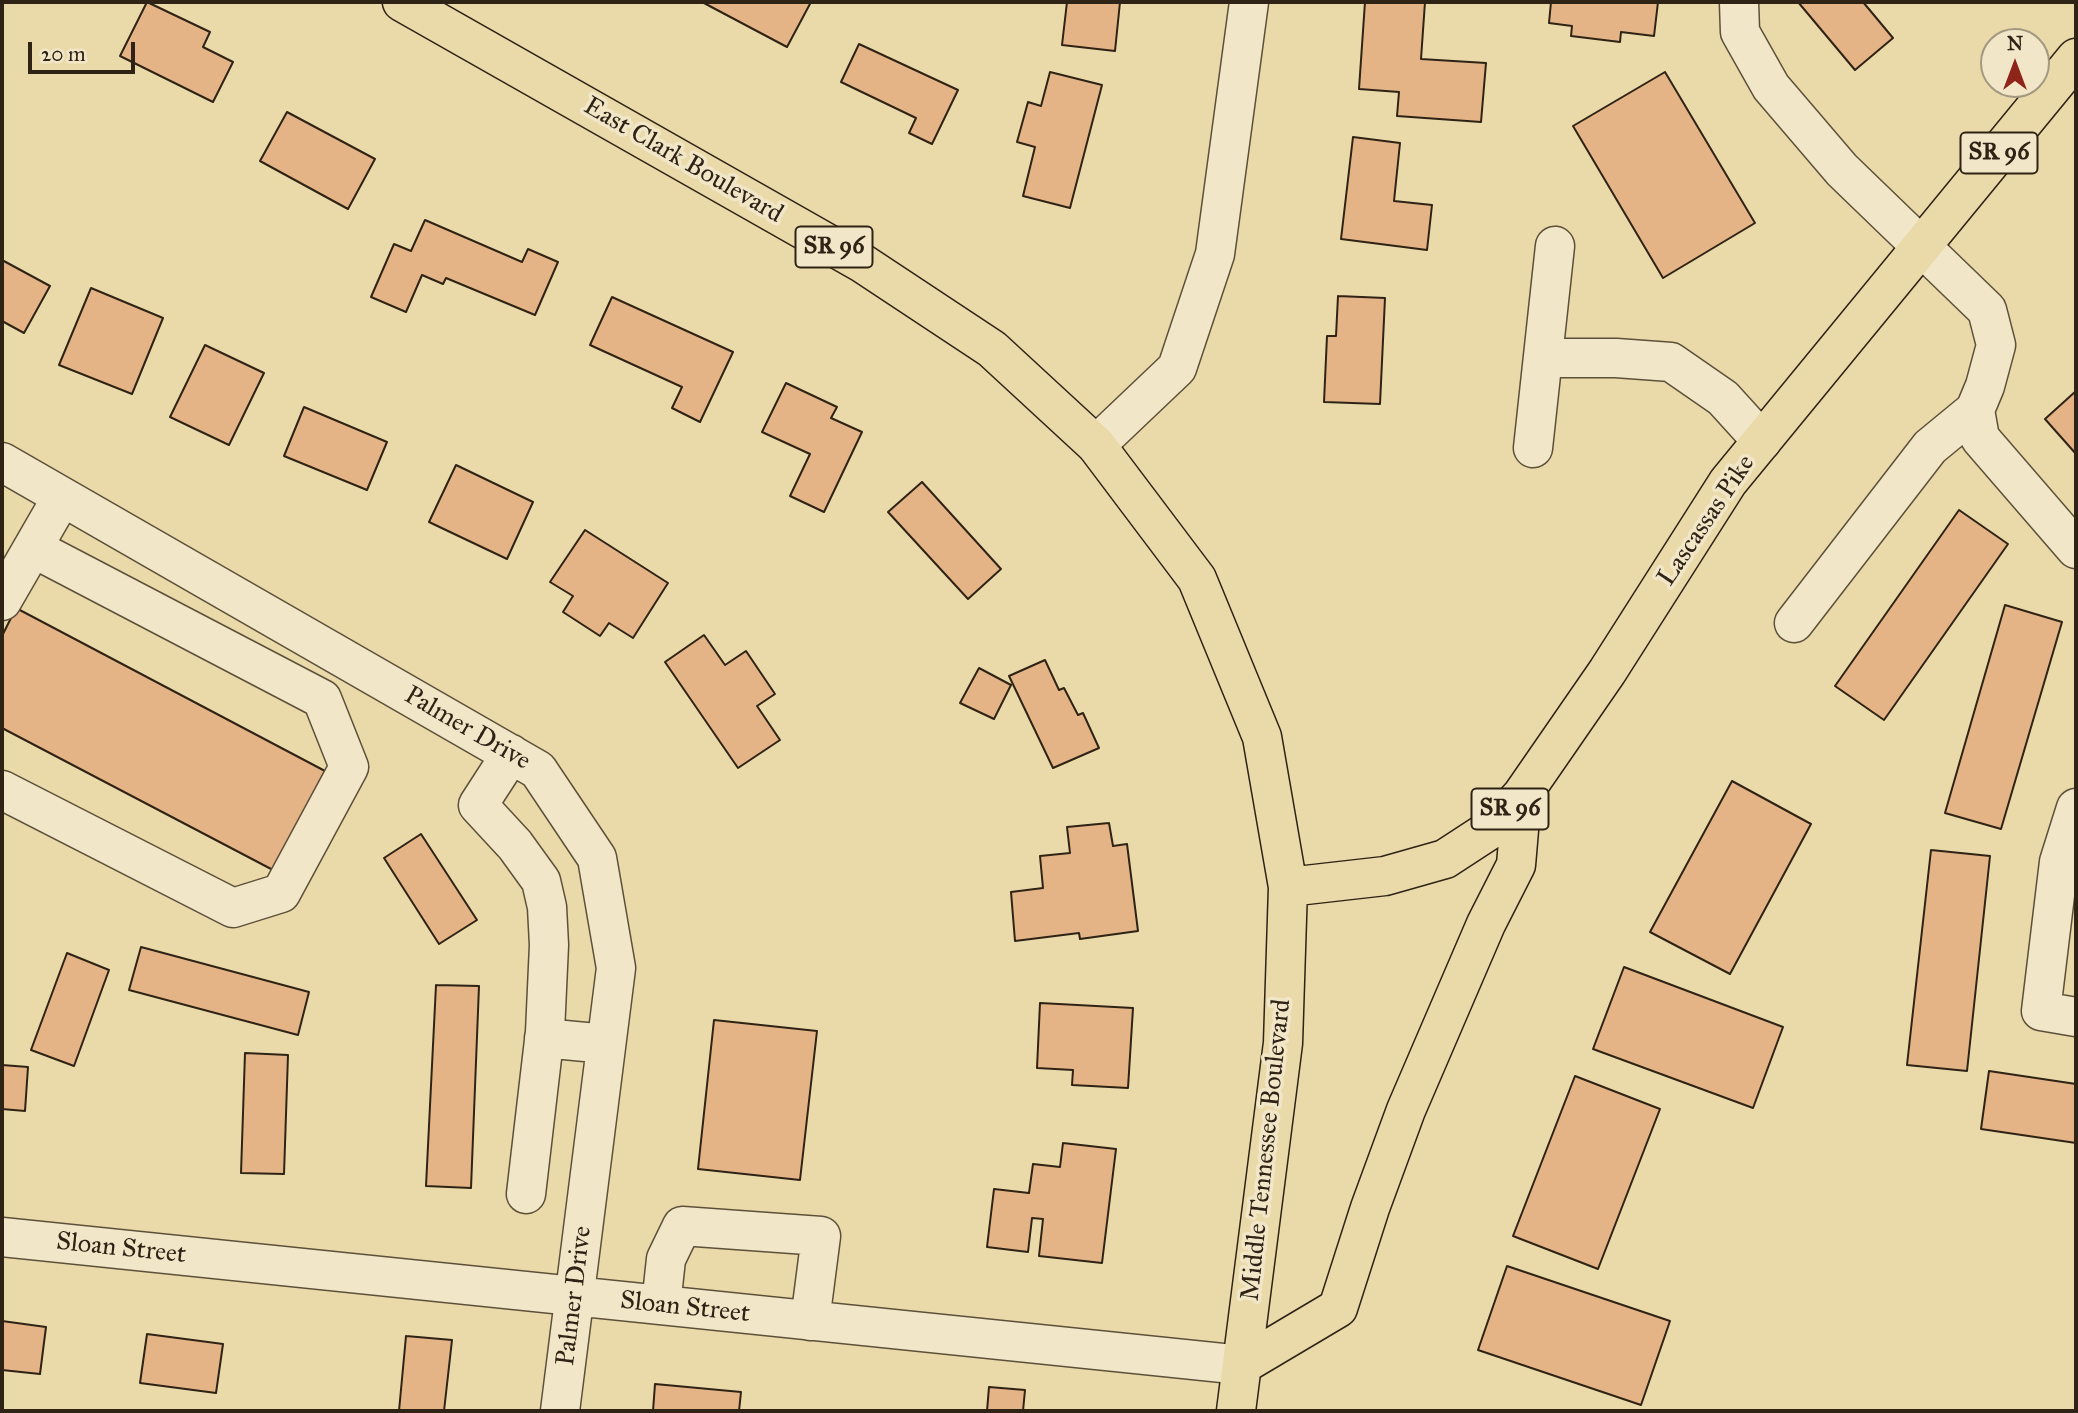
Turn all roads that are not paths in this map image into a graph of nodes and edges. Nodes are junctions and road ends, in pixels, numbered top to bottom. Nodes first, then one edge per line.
1 (402, 2) edge
2 (1249, 2) edge
3 (1739, 2) edge
4 (2076, 58) edge
5 (1555, 246) dead end
6 (1921, 248) junction
7 (1543, 358) junction
8 (1975, 410) junction
9 (1762, 441) junction
10 (1096, 445) junction
11 (1534, 448) dead end
12 (2, 463) edge
13 (62, 497) junction
14 (33, 548) junction
15 (2076, 548) edge
16 (2, 601) edge
17 (1794, 623) dead end
18 (352, 663) junction
19 (322, 699) junction
20 (511, 754) junction
21 (2, 790) edge
22 (1522, 795) junction
23 (2076, 808) edge
24 (1287, 887) junction
25 (2076, 1017) edge
26 (544, 1038) junction
27 (606, 1044) junction
28 (533, 1135) junction
29 (594, 1143) junction
30 (526, 1194) dead end
31 (2, 1237) edge
32 (575, 1296) junction
33 (661, 1305) junction
34 (810, 1321) junction
35 (1242, 1365) junction
36 (560, 1411) edge
37 (1236, 1411) edge

1 - 10 main road, East Clark Boulevard / SR 96
2 - 10 street
3 - 6 street
4 - 6 main road, Lascassas Pike / SR 96
5 - 7 street
6 - 8 street
6 - 9 main road, Lascassas Pike / SR 96
7 - 9 street
7 - 11 street
8 - 15 street
8 - 17 street
9 - 22 main road, Lascassas Pike / SR 96
10 - 24 main road, East Clark Boulevard / SR 96
12 - 13 street, Palmer Drive
13 - 14 street
13 - 18 street, Palmer Drive
14 - 16 street
14 - 19 street
18 - 19 street
18 - 20 street, Palmer Drive
19 - 21 street
20 - 26 street
20 - 27 street, Palmer Drive
22 - 24 main road, Lascassas Pike / SR 96
22 - 35 main road
23 - 25 street
24 - 35 main road, Middle Tennessee Boulevard
26 - 27 street
26 - 28 street
27 - 29 street, Palmer Drive
28 - 29 street
28 - 30 street
29 - 32 street, Palmer Drive
31 - 32 street, Sloan Street
32 - 33 street, Sloan Street
32 - 36 street, Palmer Drive
33 - 34 street, Sloan Street
33 - 34 street
34 - 35 street, Sloan Street
35 - 37 main road, Middle Tennessee Boulevard

